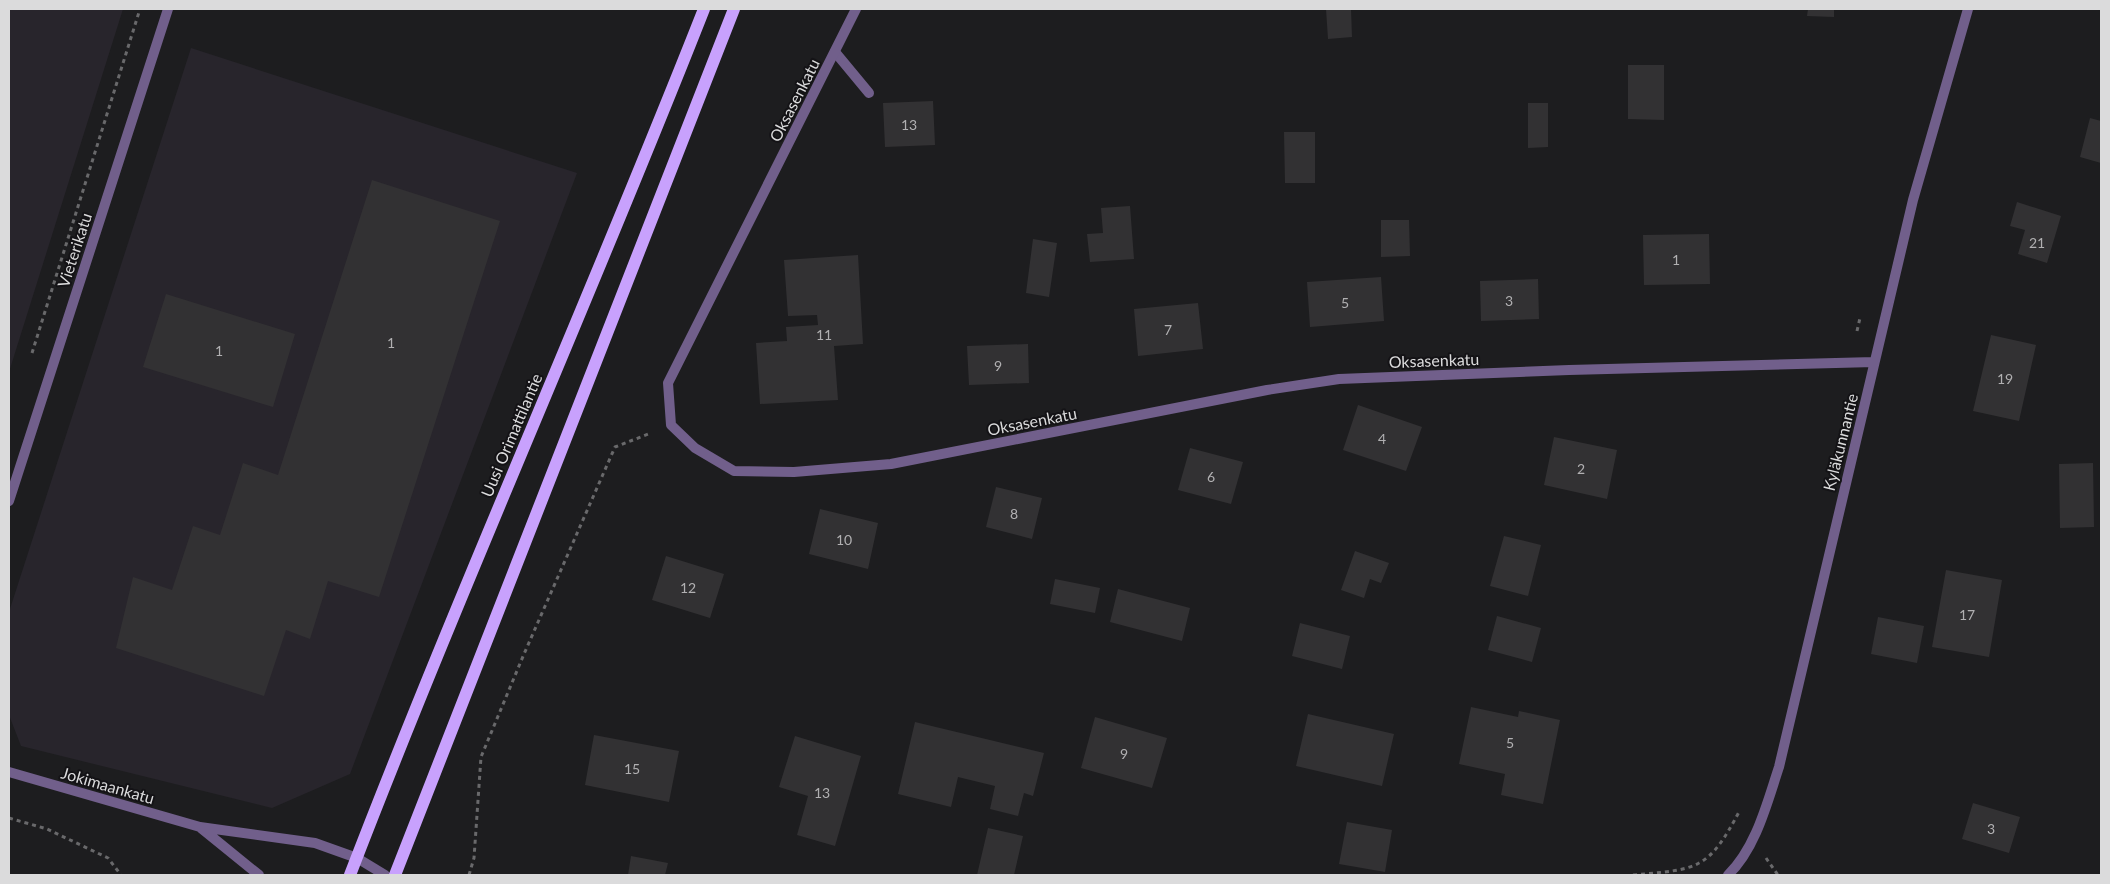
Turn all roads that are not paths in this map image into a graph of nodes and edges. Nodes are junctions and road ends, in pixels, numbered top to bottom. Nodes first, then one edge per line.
1 (168, 9) edge
2 (704, 9) edge
3 (734, 9) edge
4 (856, 9) edge
5 (1968, 9) edge
6 (834, 52) junction
7 (869, 93) dead end
8 (1874, 362) junction
9 (9, 501) edge
10 (9, 772) edge
11 (200, 827) junction
12 (356, 858) junction
13 (1731, 874) edge
14 (259, 875) edge
15 (350, 875) edge
16 (385, 875) edge
17 (395, 875) edge

1 - 9 street, Vieterikatu
2 - 12 main road, Uusi Orimattilantie
3 - 17 main road
4 - 6 street, Oksasenkatu
5 - 8 street, Kyläkunnantie
6 - 7 street
6 - 8 street, Oksasenkatu
8 - 13 street, Kyläkunnantie
10 - 11 street, Jokimaankatu
11 - 12 street, Jokimaankatu
11 - 14 street, Jokimaankatu
12 - 15 main road, Uusi Orimattilantie
12 - 16 street, Jokimaankatu

